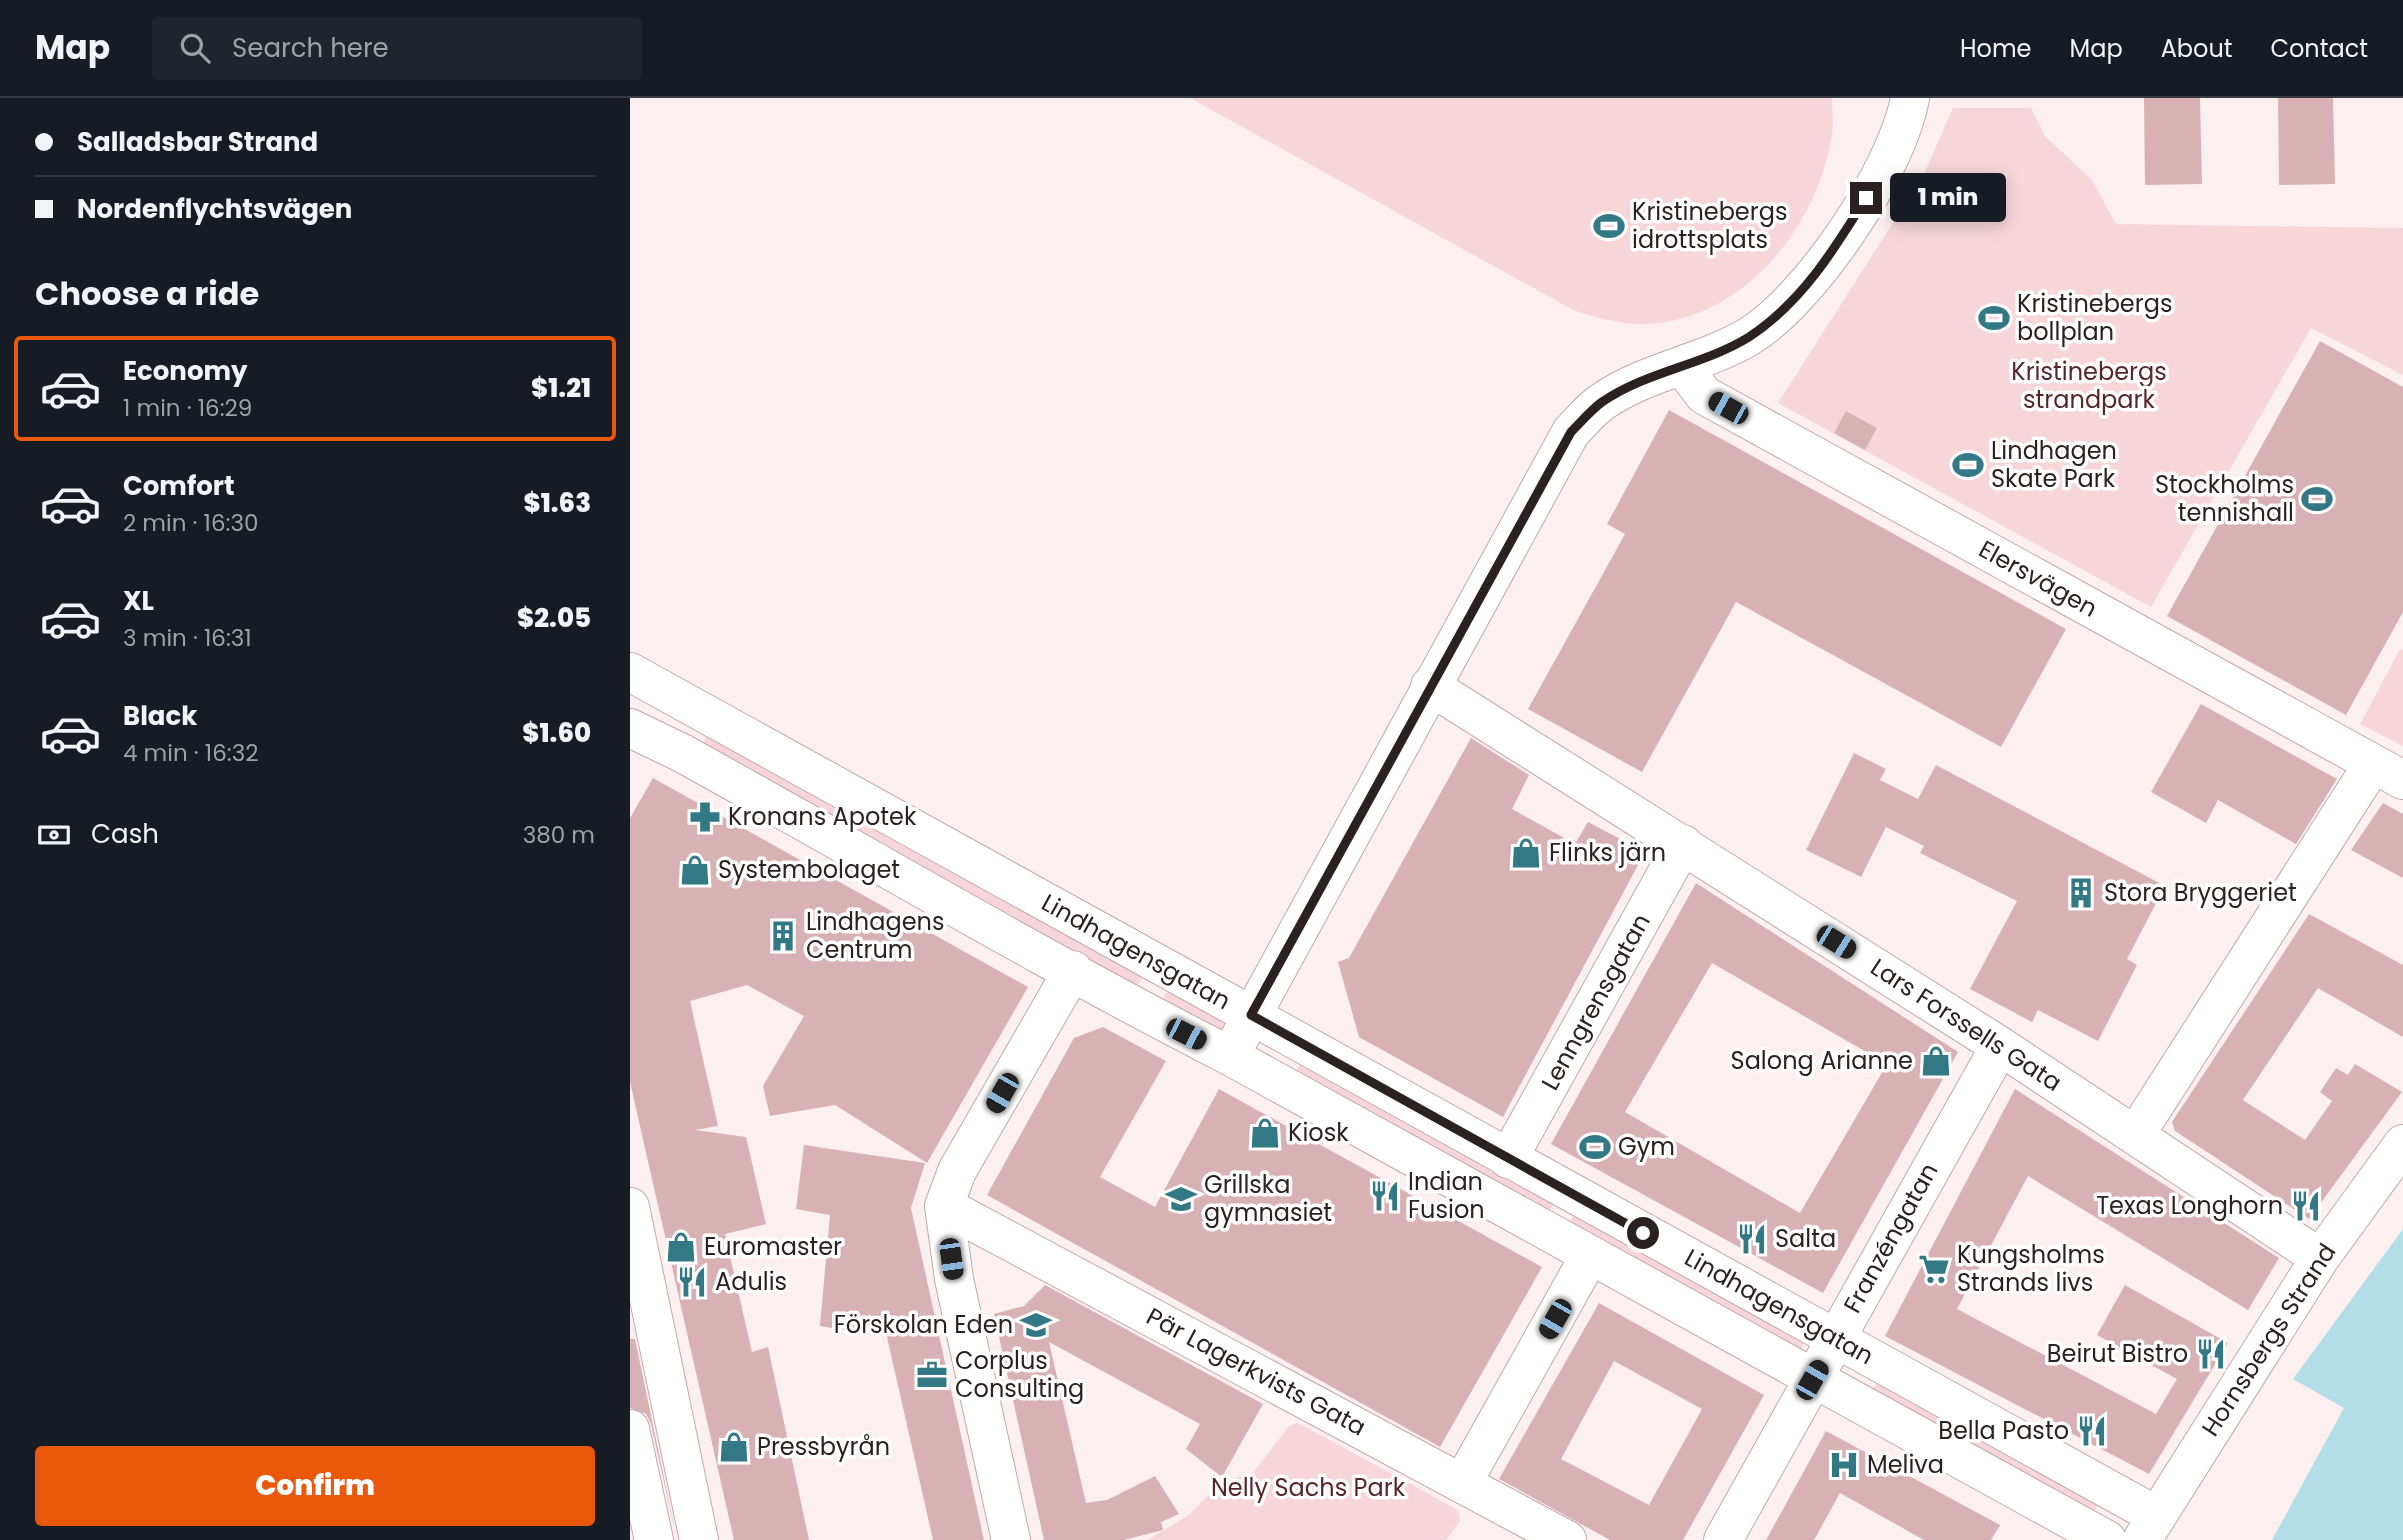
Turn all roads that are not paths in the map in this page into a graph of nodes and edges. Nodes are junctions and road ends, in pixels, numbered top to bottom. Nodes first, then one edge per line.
1 (1910, 98) edge
2 (1682, 366) junction
3 (630, 673) edge
4 (1430, 686) junction
5 (630, 728) edge
6 (2388, 772) edge
7 (1682, 844) junction
8 (1073, 970) junction
9 (1251, 1015) junction
10 (2000, 1046) junction
11 (1230, 1056) junction
12 (2136, 1134) junction
13 (2403, 1144) edge
14 (1508, 1159) junction
15 (944, 1206) junction
16 (630, 1207) edge
17 (1590, 1255) junction
18 (2320, 1258) junction
19 (1836, 1338) junction
20 (1812, 1380) junction
21 (630, 1429) edge
22 (1463, 1482) junction
23 (2149, 1528) edge
24 (654, 1540) edge
25 (699, 1540) edge
26 (1010, 1540) edge
27 (1567, 1540) edge
28 (1723, 1540) edge
29 (2107, 1540) edge

1 - 2 main road
2 - 4 main road
2 - 6 main road, Elersvägen
3 - 9 main road, Lindhagensgatan
4 - 7 main road, Lars Forssells Gata
4 - 9 main road
5 - 8 main road, Lindhagensgatan
6 - 12 main road
7 - 10 main road, Lars Forssells Gata
7 - 14 main road, Lenngrensgatan
8 - 11 main road, Lindhagensgatan
8 - 15 main road
9 - 11 main road
9 - 14 main road, Lindhagensgatan
10 - 12 main road, Lars Forssells Gata
10 - 19 main road, Franzéngatan
11 - 17 main road, Lindhagensgatan
12 - 18 main road, Lars Forssells Gata
13 - 18 main road, Hornsbergs Strand
14 - 19 main road, Lindhagensgatan
15 - 22 main road, Pär Lagerkvists Gata
15 - 26 main road
16 - 25 main road
17 - 20 main road, Lindhagensgatan
17 - 22 main road
18 - 23 main road, Hornsbergs Strand
19 - 20 main road, Franzéngatan
19 - 23 main road, Lindhagensgatan
20 - 28 main road, Franzéngatan
20 - 29 main road, Lindhagensgatan
21 - 24 main road
22 - 27 main road, Pär Lagerkvists Gata

